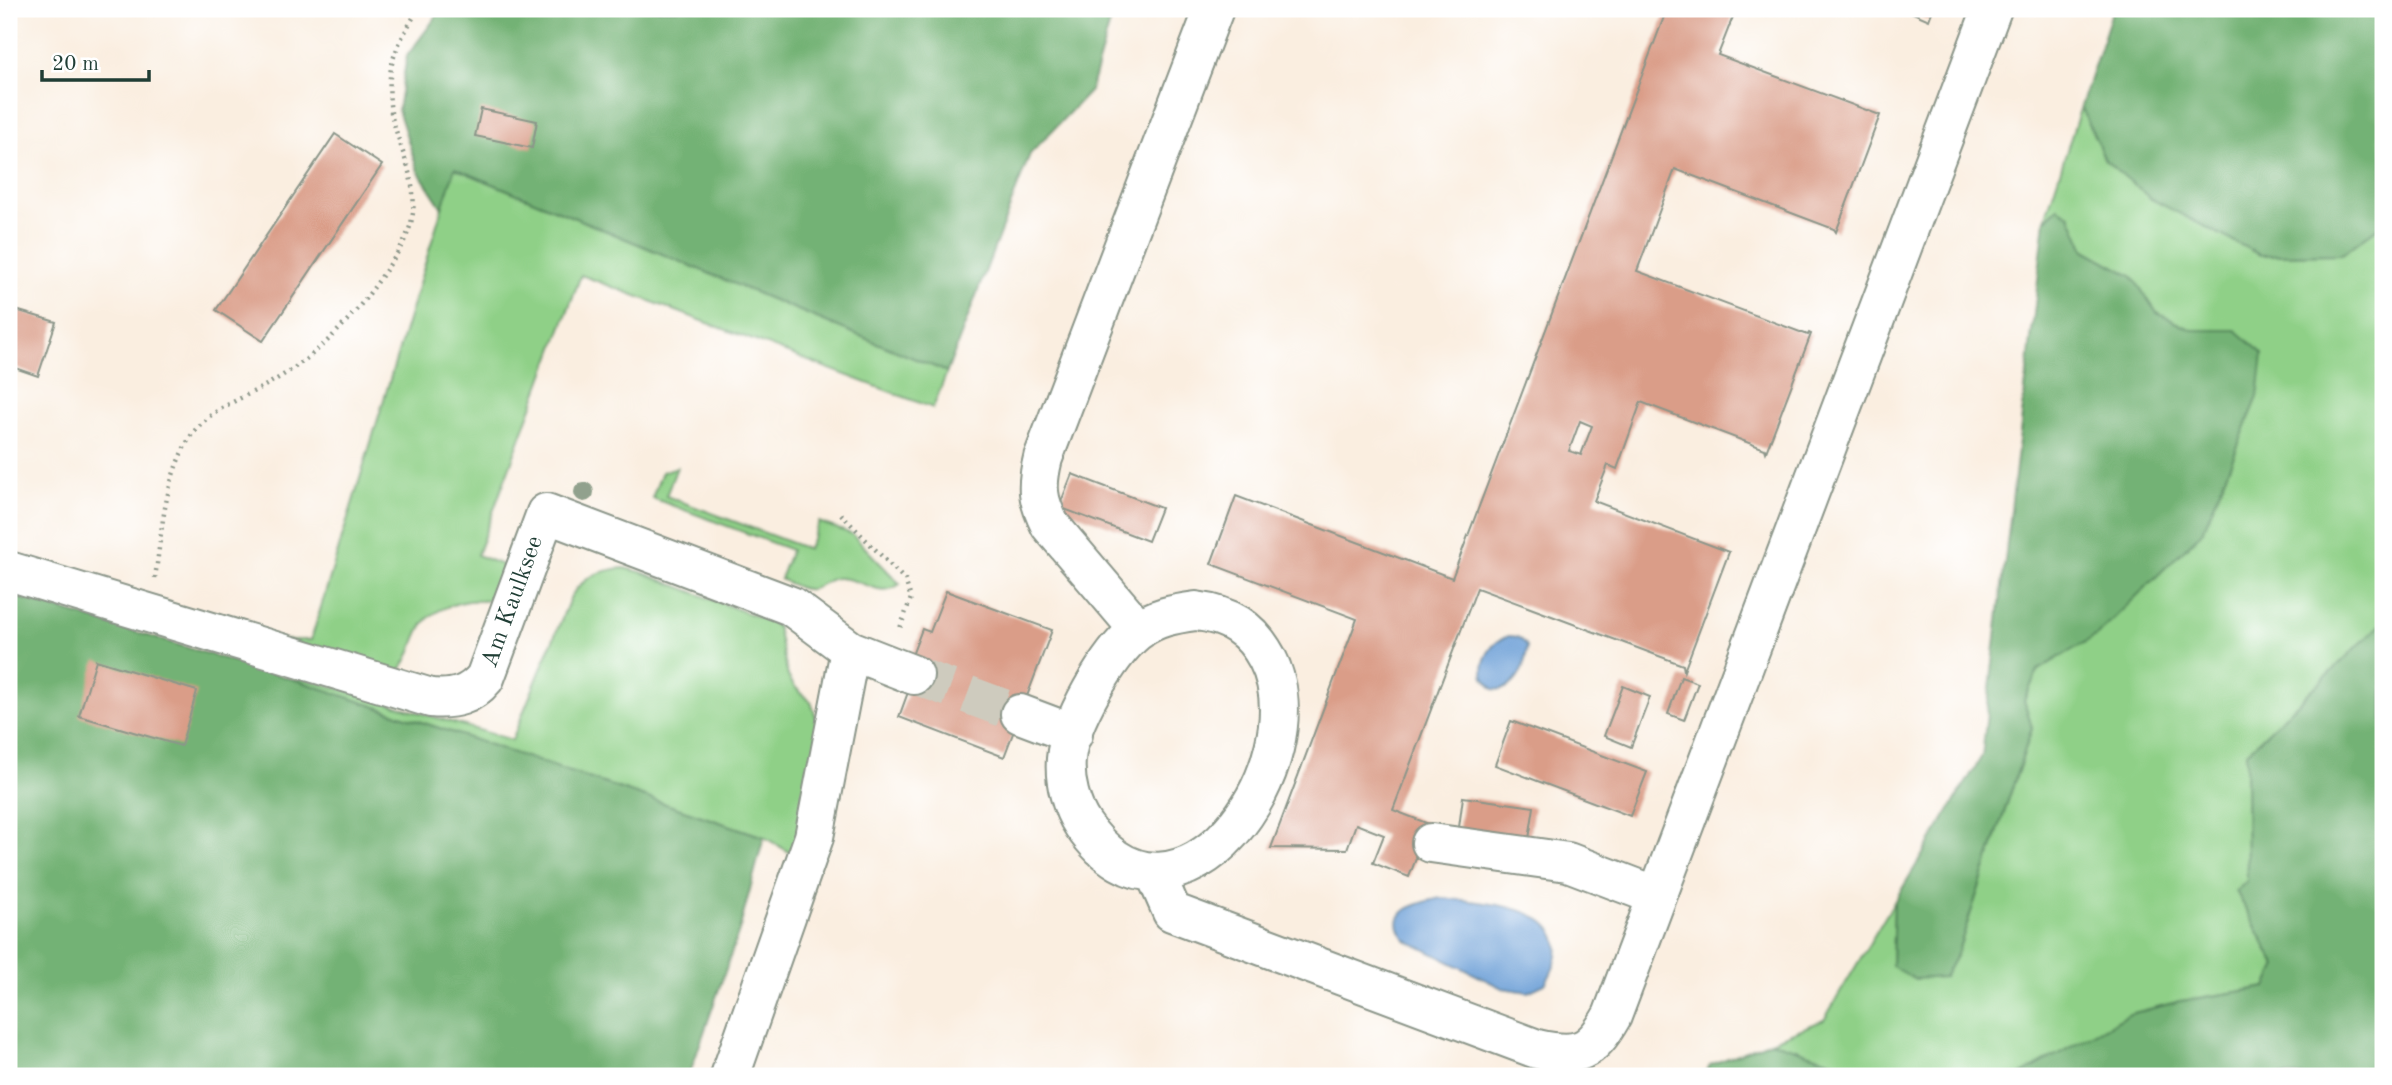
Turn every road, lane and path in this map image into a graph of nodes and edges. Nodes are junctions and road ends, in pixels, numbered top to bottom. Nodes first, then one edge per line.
1 (418, 9) edge
2 (1214, 9) edge
3 (1992, 9) edge
4 (841, 514) dead end
5 (9, 571) edge
6 (149, 613) junction
7 (1139, 630) junction
8 (850, 650) junction
9 (900, 669) joint
10 (1020, 714) tunnel mouth
11 (1073, 734) junction
12 (1431, 843) dead end
13 (1154, 873) junction
14 (1657, 896) junction
15 (730, 1076) edge

1 - 6 path
2 - 7 lane
3 - 14 lane
4 - 9 path
5 - 6 lane, Am Kaulksee
6 - 8 lane, Am Kaulksee
7 - 11 lane
7 - 13 lane
8 - 9 lane, Am Kaulksee
8 - 15 lane
10 - 11 lane
11 - 13 lane
12 - 14 lane
13 - 14 lane

